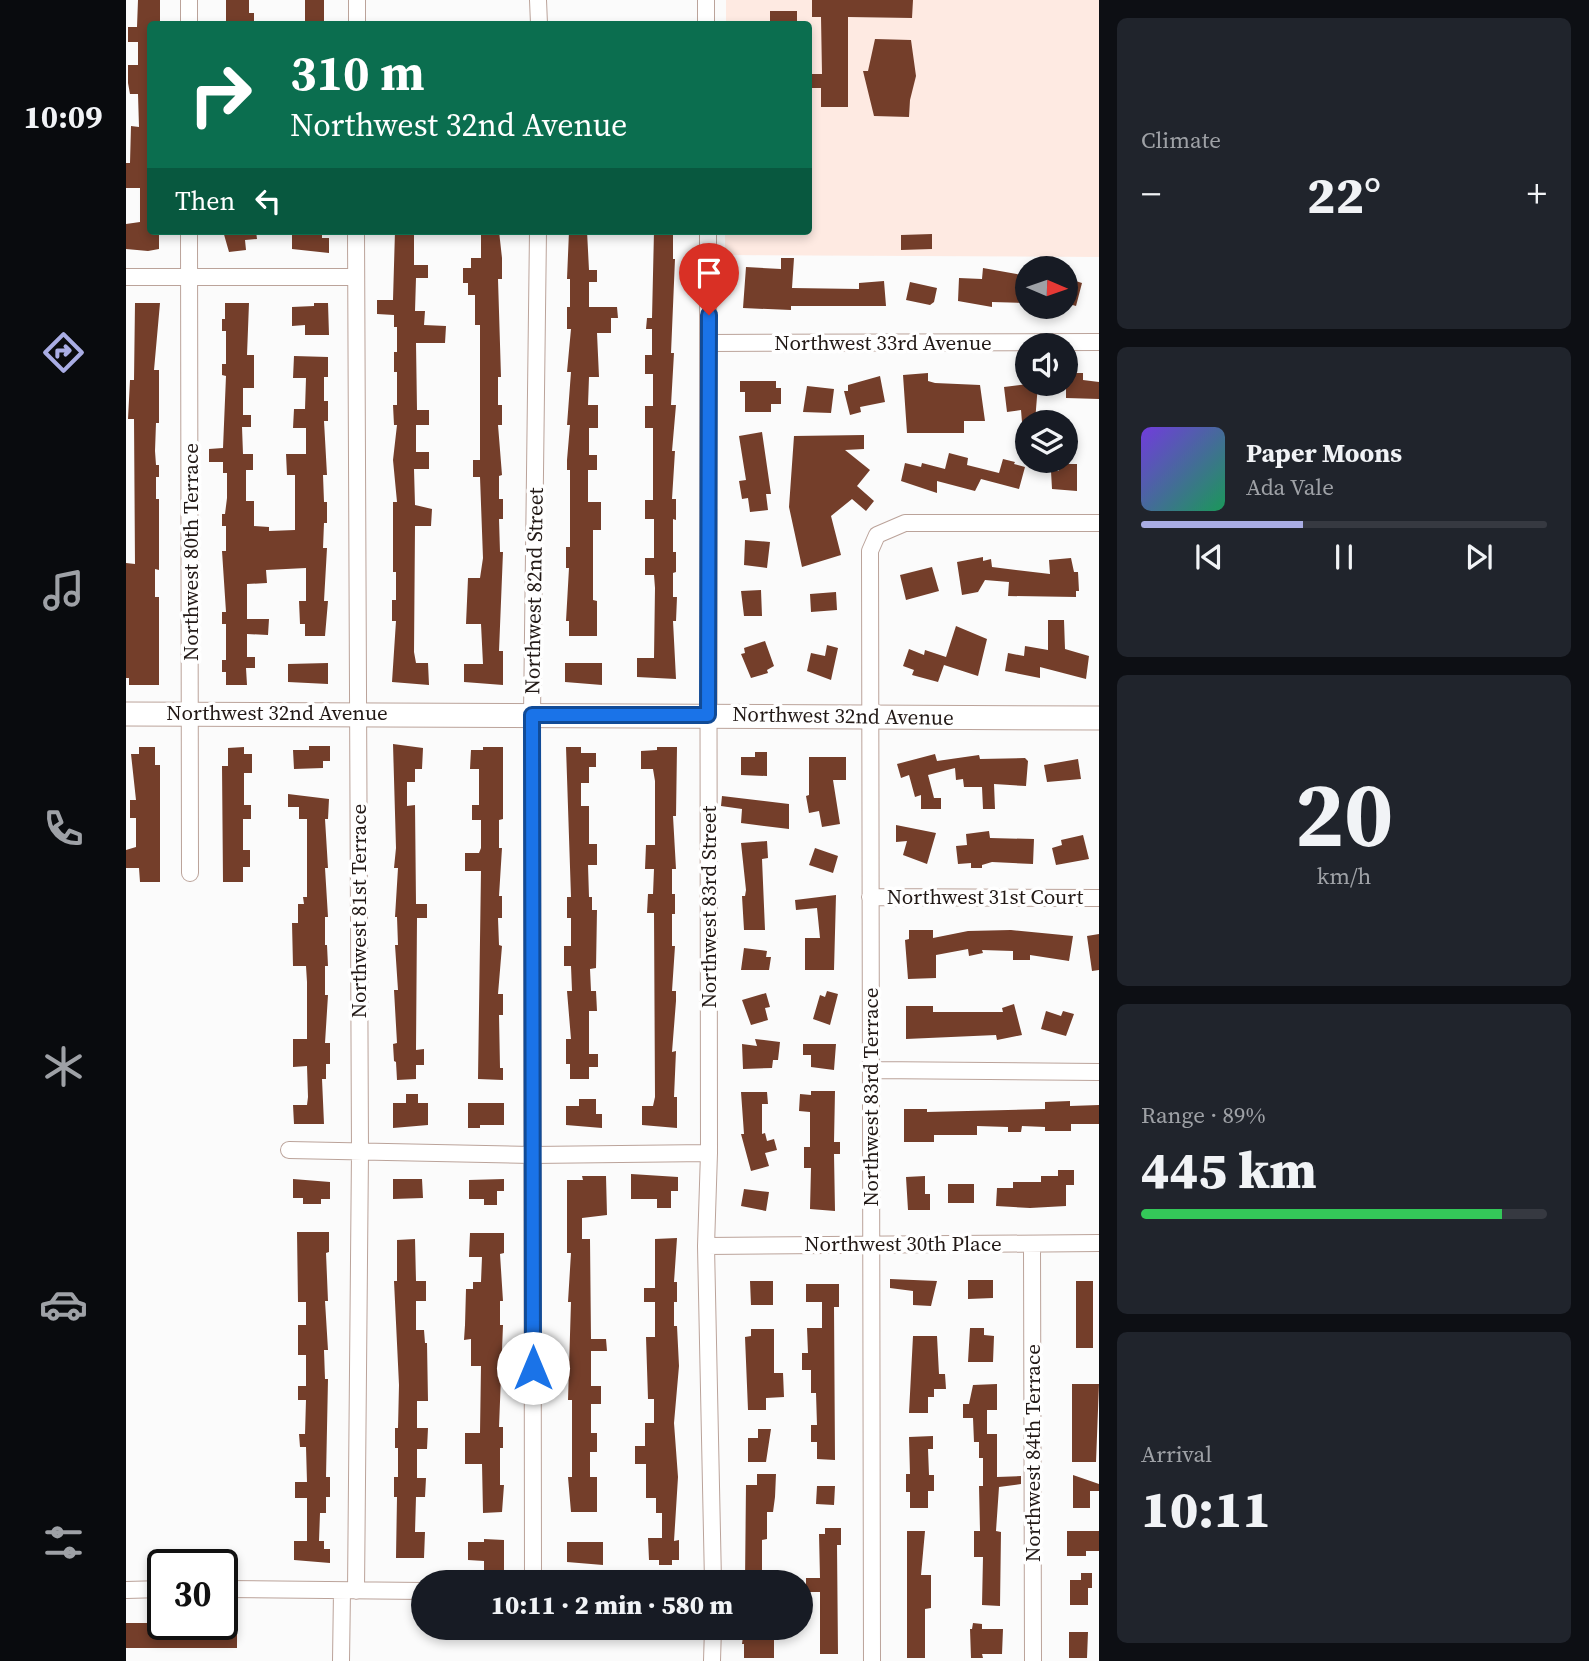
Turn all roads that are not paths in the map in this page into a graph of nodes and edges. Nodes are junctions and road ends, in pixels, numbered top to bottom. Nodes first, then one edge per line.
1 (189, 0) edge
2 (358, 0) edge
3 (538, 0) edge
4 (706, 0) edge
5 (189, 21) edge
6 (357, 21) edge
7 (538, 21) edge
8 (706, 21) edge
9 (189, 235) edge
10 (356, 235) edge
11 (538, 235) edge
12 (708, 235) edge
13 (126, 277) edge
14 (189, 277) junction
15 (356, 277) junction
16 (1099, 342) edge
17 (709, 343) junction
18 (1099, 523) edge
19 (126, 713) edge
20 (191, 713) junction
21 (358, 713) junction
22 (532, 715) junction
23 (708, 715) junction
24 (872, 716) junction
25 (1099, 718) edge
26 (190, 873) dead end
27 (870, 897) junction
28 (1099, 898) edge
29 (872, 1070) junction
30 (1099, 1072) edge
31 (289, 1150) dead end
32 (360, 1150) junction
33 (709, 1153) junction
34 (532, 1155) junction
35 (872, 1243) junction
36 (1099, 1243) edge
37 (1032, 1244) junction
38 (706, 1246) junction
39 (533, 1570) edge
40 (713, 1570) edge
41 (147, 1589) edge
42 (238, 1589) edge
43 (126, 1590) edge
44 (349, 1591) junction
45 (411, 1591) edge
46 (713, 1640) edge
47 (341, 1661) edge
48 (712, 1661) edge
49 (872, 1661) edge
50 (1033, 1661) edge

1 - 5 street
2 - 6 street
3 - 7 street
4 - 8 street
9 - 14 street, Northwest 80th Terrace
10 - 15 street, Northwest 81st Terrace
11 - 22 street, Northwest 82nd Street
12 - 17 street, Northwest 83rd Street
13 - 14 street
14 - 15 street
14 - 20 street, Northwest 80th Terrace
15 - 21 street, Northwest 81st Terrace
16 - 17 street, Northwest 33rd Avenue
17 - 23 street, Northwest 83rd Street
18 - 24 street, Northwest 83rd Terrace
19 - 20 main road, Northwest 32nd Avenue
20 - 21 main road, Northwest 32nd Avenue
20 - 26 street, Northwest 80th Terrace
21 - 22 main road, Northwest 32nd Avenue
21 - 32 street, Northwest 81st Terrace
22 - 23 main road, Northwest 32nd Avenue
22 - 34 street, Northwest 82nd Street
23 - 24 main road, Northwest 32nd Avenue
23 - 33 street, Northwest 83rd Street
24 - 25 main road, Northwest 32nd Avenue
24 - 27 street, Northwest 83rd Terrace
27 - 28 street, Northwest 31st Court
27 - 29 street, Northwest 83rd Terrace
29 - 30 street
29 - 35 street, Northwest 83rd Terrace
31 - 32 street
32 - 34 street
32 - 44 street, Northwest 81st Terrace
33 - 34 street
33 - 38 street, Northwest 83rd Street
34 - 39 street, Northwest 82nd Street
35 - 37 street, Northwest 30th Place
35 - 38 street, Northwest 30th Place
35 - 49 street, Northwest 83rd Terrace
36 - 37 street, Northwest 30th Place
37 - 50 street, Northwest 84th Terrace
38 - 40 street, Northwest 83rd Street
41 - 43 street
42 - 44 street
44 - 45 street
44 - 47 street, Northwest 81st Terrace
46 - 48 street

